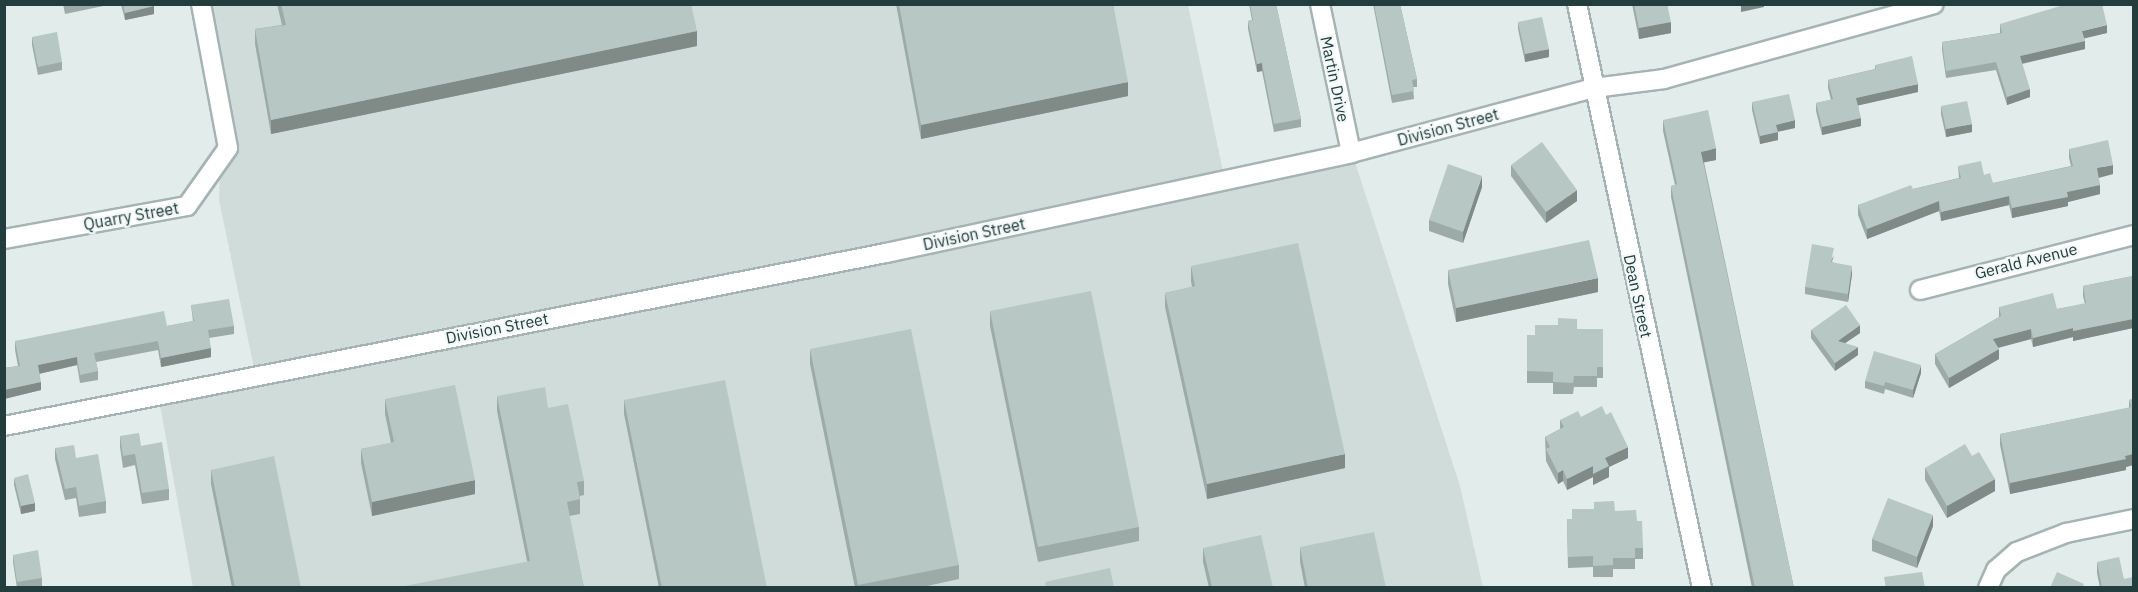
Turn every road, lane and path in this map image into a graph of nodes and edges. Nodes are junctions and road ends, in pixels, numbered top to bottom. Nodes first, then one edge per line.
1 (201, 4) edge
2 (1320, 4) edge
3 (1577, 4) edge
4 (1934, 4) edge
5 (1594, 88) junction
6 (1351, 153) junction
7 (2133, 235) edge
8 (4, 239) edge
9 (1920, 290) dead end
10 (4, 426) edge
11 (2133, 519) edge
12 (1702, 588) edge
13 (1988, 588) edge

1 - 8 street, Quarry Street
2 - 6 street, Martin Drive
3 - 5 street, Dean Street
4 - 5 street, Division Street
5 - 6 street, Division Street
5 - 12 street, Dean Street
6 - 10 street, Division Street
7 - 9 street, Gerald Avenue
11 - 13 street

